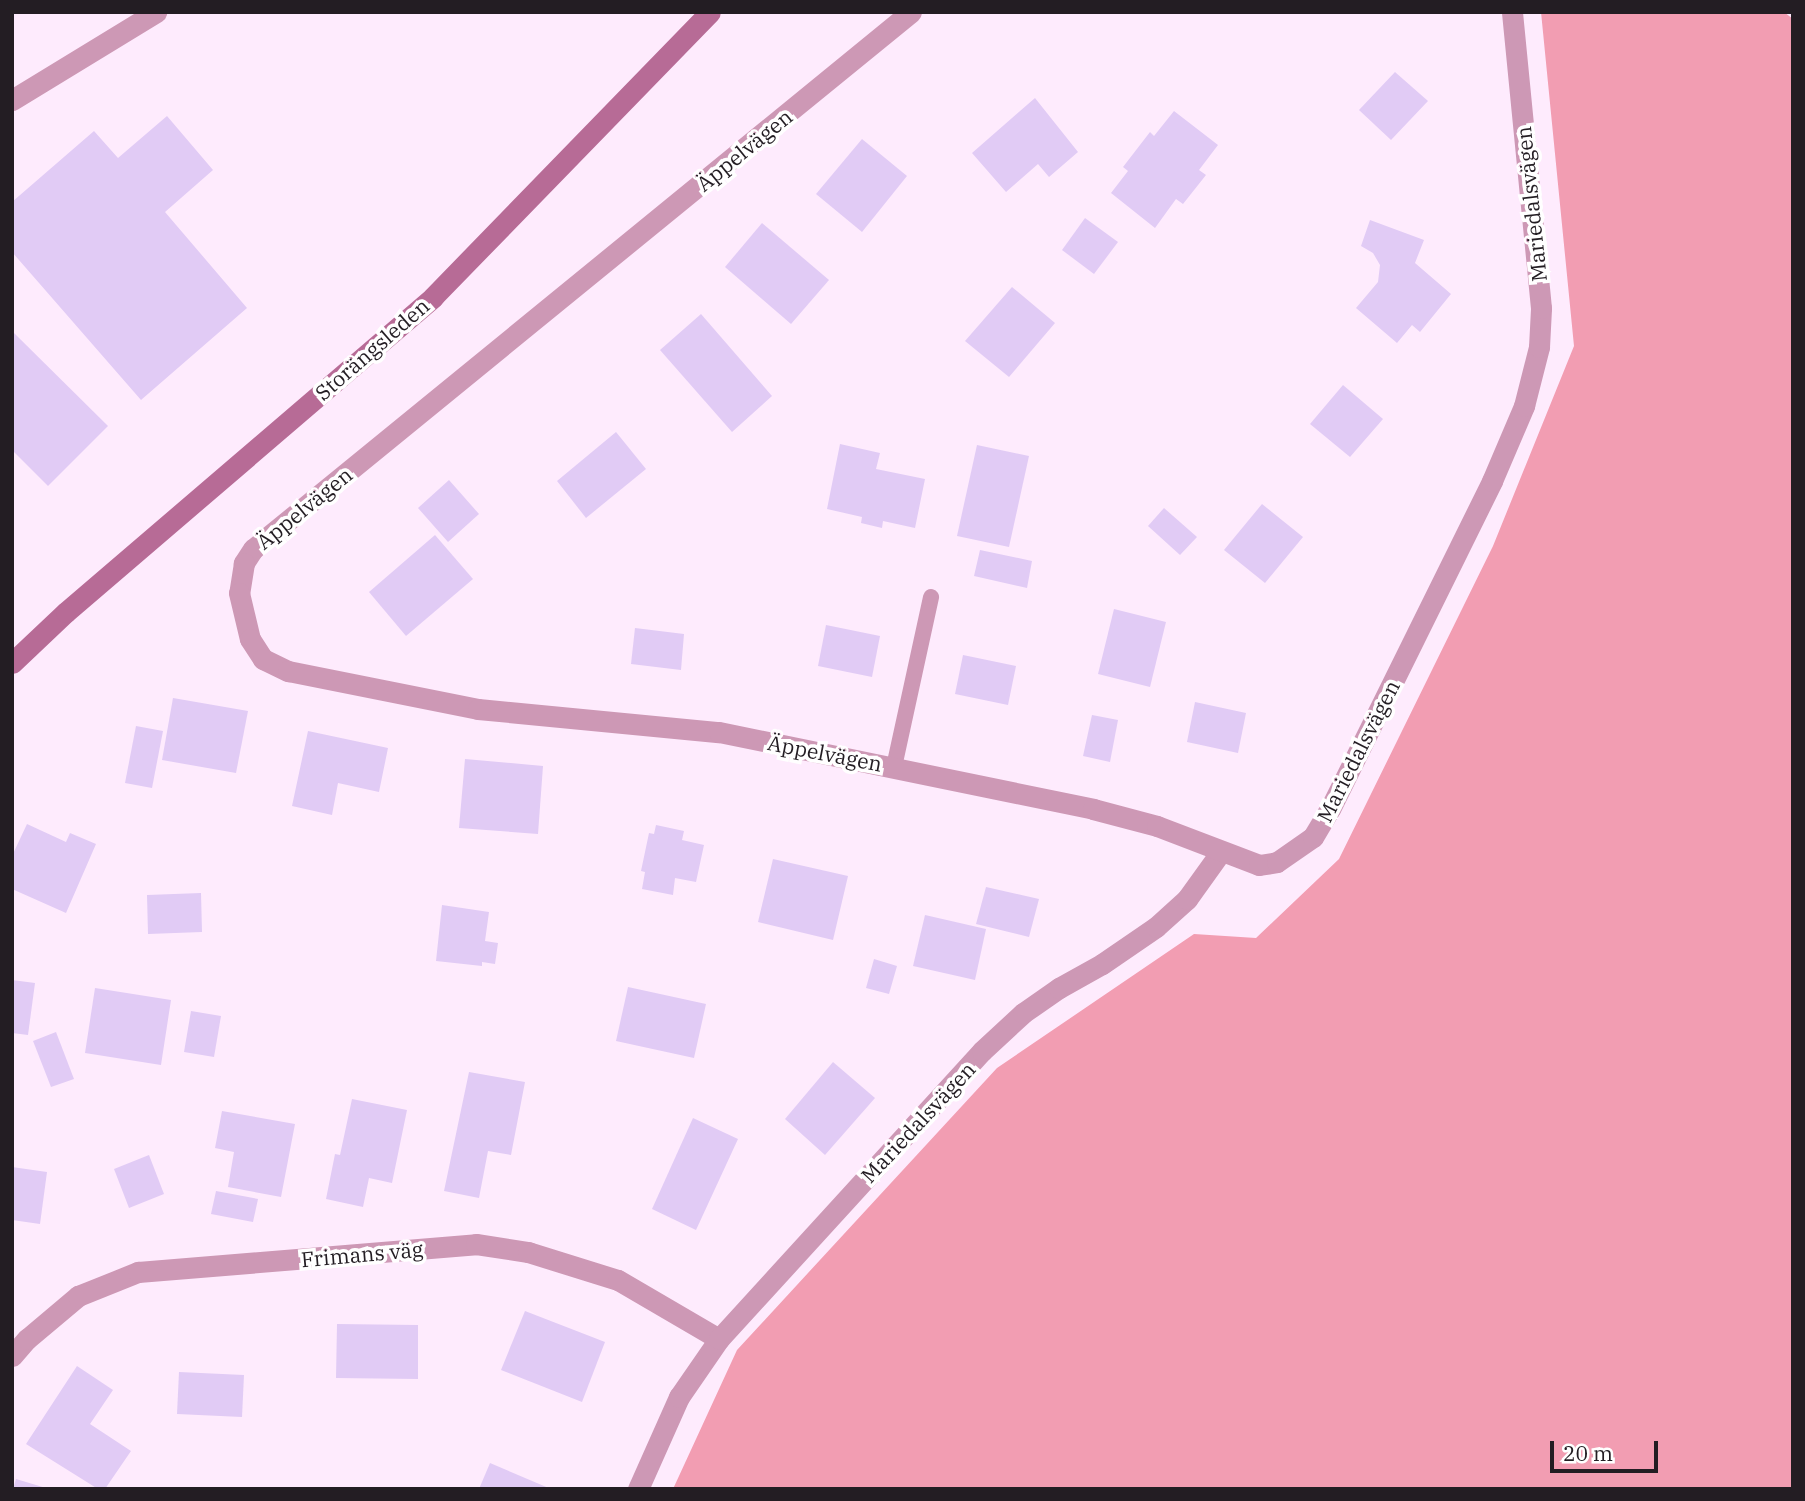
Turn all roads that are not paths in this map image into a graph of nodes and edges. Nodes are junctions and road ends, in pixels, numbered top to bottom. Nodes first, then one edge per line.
1 (156, 12) edge
2 (710, 12) edge
3 (911, 12) edge
4 (1512, 12) edge
5 (12, 100) edge
6 (931, 597) dead end
7 (12, 663) edge
8 (894, 767) junction
9 (1220, 853) junction
10 (719, 1339) junction
11 (12, 1356) edge
12 (638, 1489) edge

1 - 5 street
2 - 7 main road, Storängsleden
3 - 8 street, Äppelvägen
4 - 9 street, Mariedalsvägen
6 - 8 lane, Äppelvägen
8 - 9 street, Äppelvägen
9 - 10 street, Mariedalsvägen
10 - 11 street, Frimans väg
10 - 12 street, Mariedalsvägen

